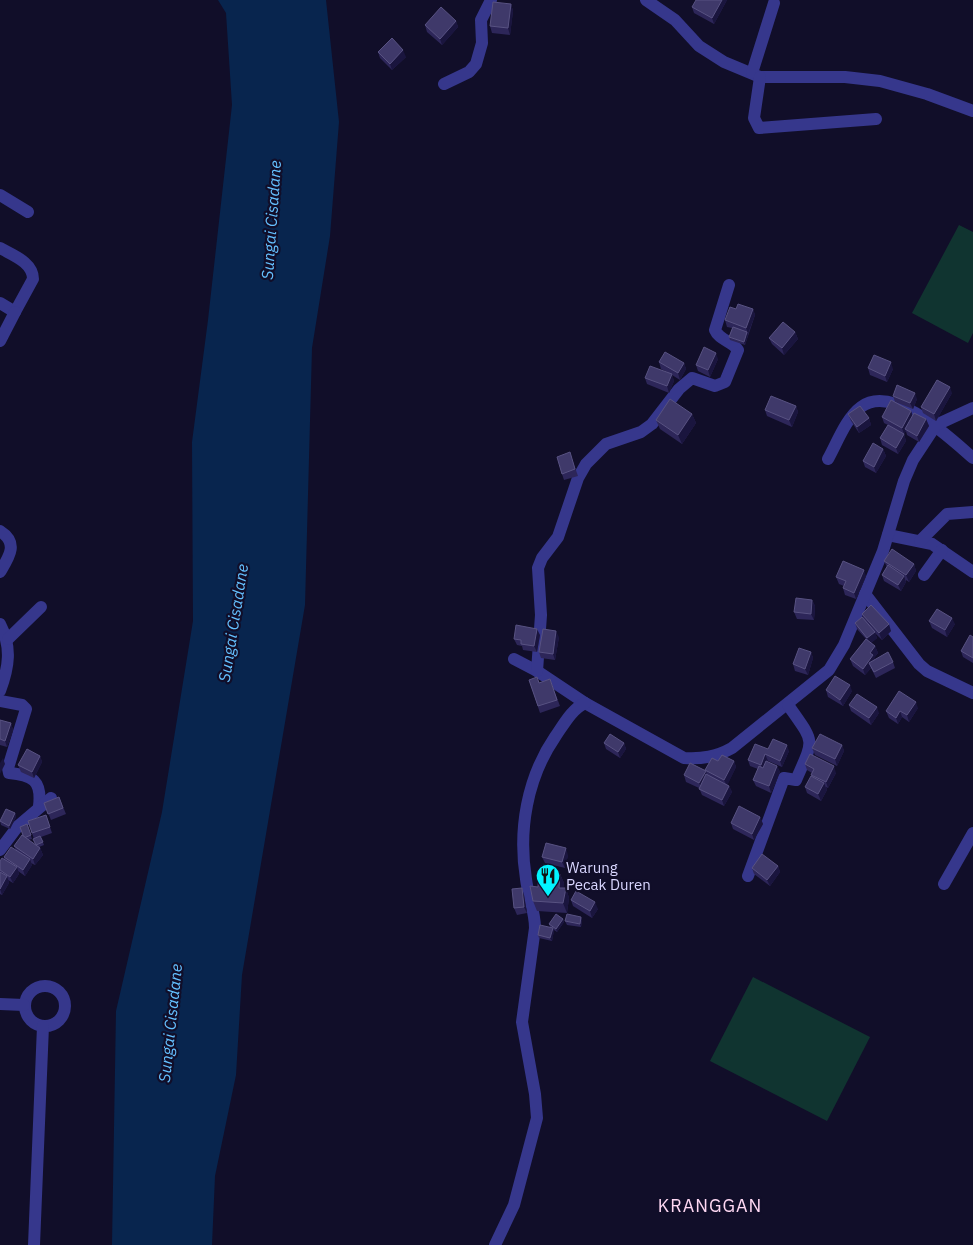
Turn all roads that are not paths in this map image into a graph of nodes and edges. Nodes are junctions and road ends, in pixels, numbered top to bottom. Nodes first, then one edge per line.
1 (491, 0) edge
2 (646, 0) edge
3 (774, 3) dead end
4 (756, 75) junction
5 (444, 84) dead end
6 (973, 111) edge
7 (876, 119) dead end
8 (0, 195) edge
9 (28, 212) dead end
10 (0, 248) edge
11 (729, 285) dead end
12 (0, 303) edge
13 (15, 312) junction
14 (0, 341) edge
15 (973, 408) edge
16 (936, 426) junction
17 (973, 458) edge
18 (828, 459) dead end
19 (973, 512) edge
20 (0, 531) edge
21 (888, 535) junction
22 (920, 541) junction
23 (942, 550) junction
24 (0, 572) edge
25 (973, 572) edge
26 (924, 576) dead end
27 (865, 594) junction
28 (41, 608) dead end
29 (0, 624) edge
30 (8, 639) junction
31 (514, 659) dead end
32 (537, 671) junction
33 (0, 691) edge
34 (972, 691) edge
35 (0, 701) edge
36 (585, 703) junction
37 (788, 705) junction
38 (4, 777) edge
39 (51, 798) edge
40 (39, 806) junction
41 (973, 833) edge
42 (0, 850) edge
43 (748, 876) dead end
44 (944, 884) dead end
45 (0, 1004) edge
46 (24, 1005) junction
47 (43, 1026) junction
48 (34, 1245) edge
49 (495, 1245) edge

1 - 5 street
2 - 4 street
3 - 4 street
4 - 6 street
4 - 7 street
8 - 9 street
10 - 13 street
11 - 32 street
12 - 13 street
13 - 14 street
15 - 16 street
16 - 17 street
16 - 18 street
16 - 21 street
19 - 22 street
20 - 24 street
21 - 22 street
21 - 27 street
22 - 23 street
23 - 25 street
23 - 26 street
27 - 34 street
27 - 37 street
28 - 30 street
29 - 30 street
30 - 33 street
31 - 32 street
32 - 36 street
35 - 38 street
36 - 37 street
36 - 49 street
37 - 43 street
38 - 40 street
39 - 40 street
40 - 42 street
41 - 44 street
45 - 46 street
46 - 47 street
46 - 47 street
47 - 48 street

